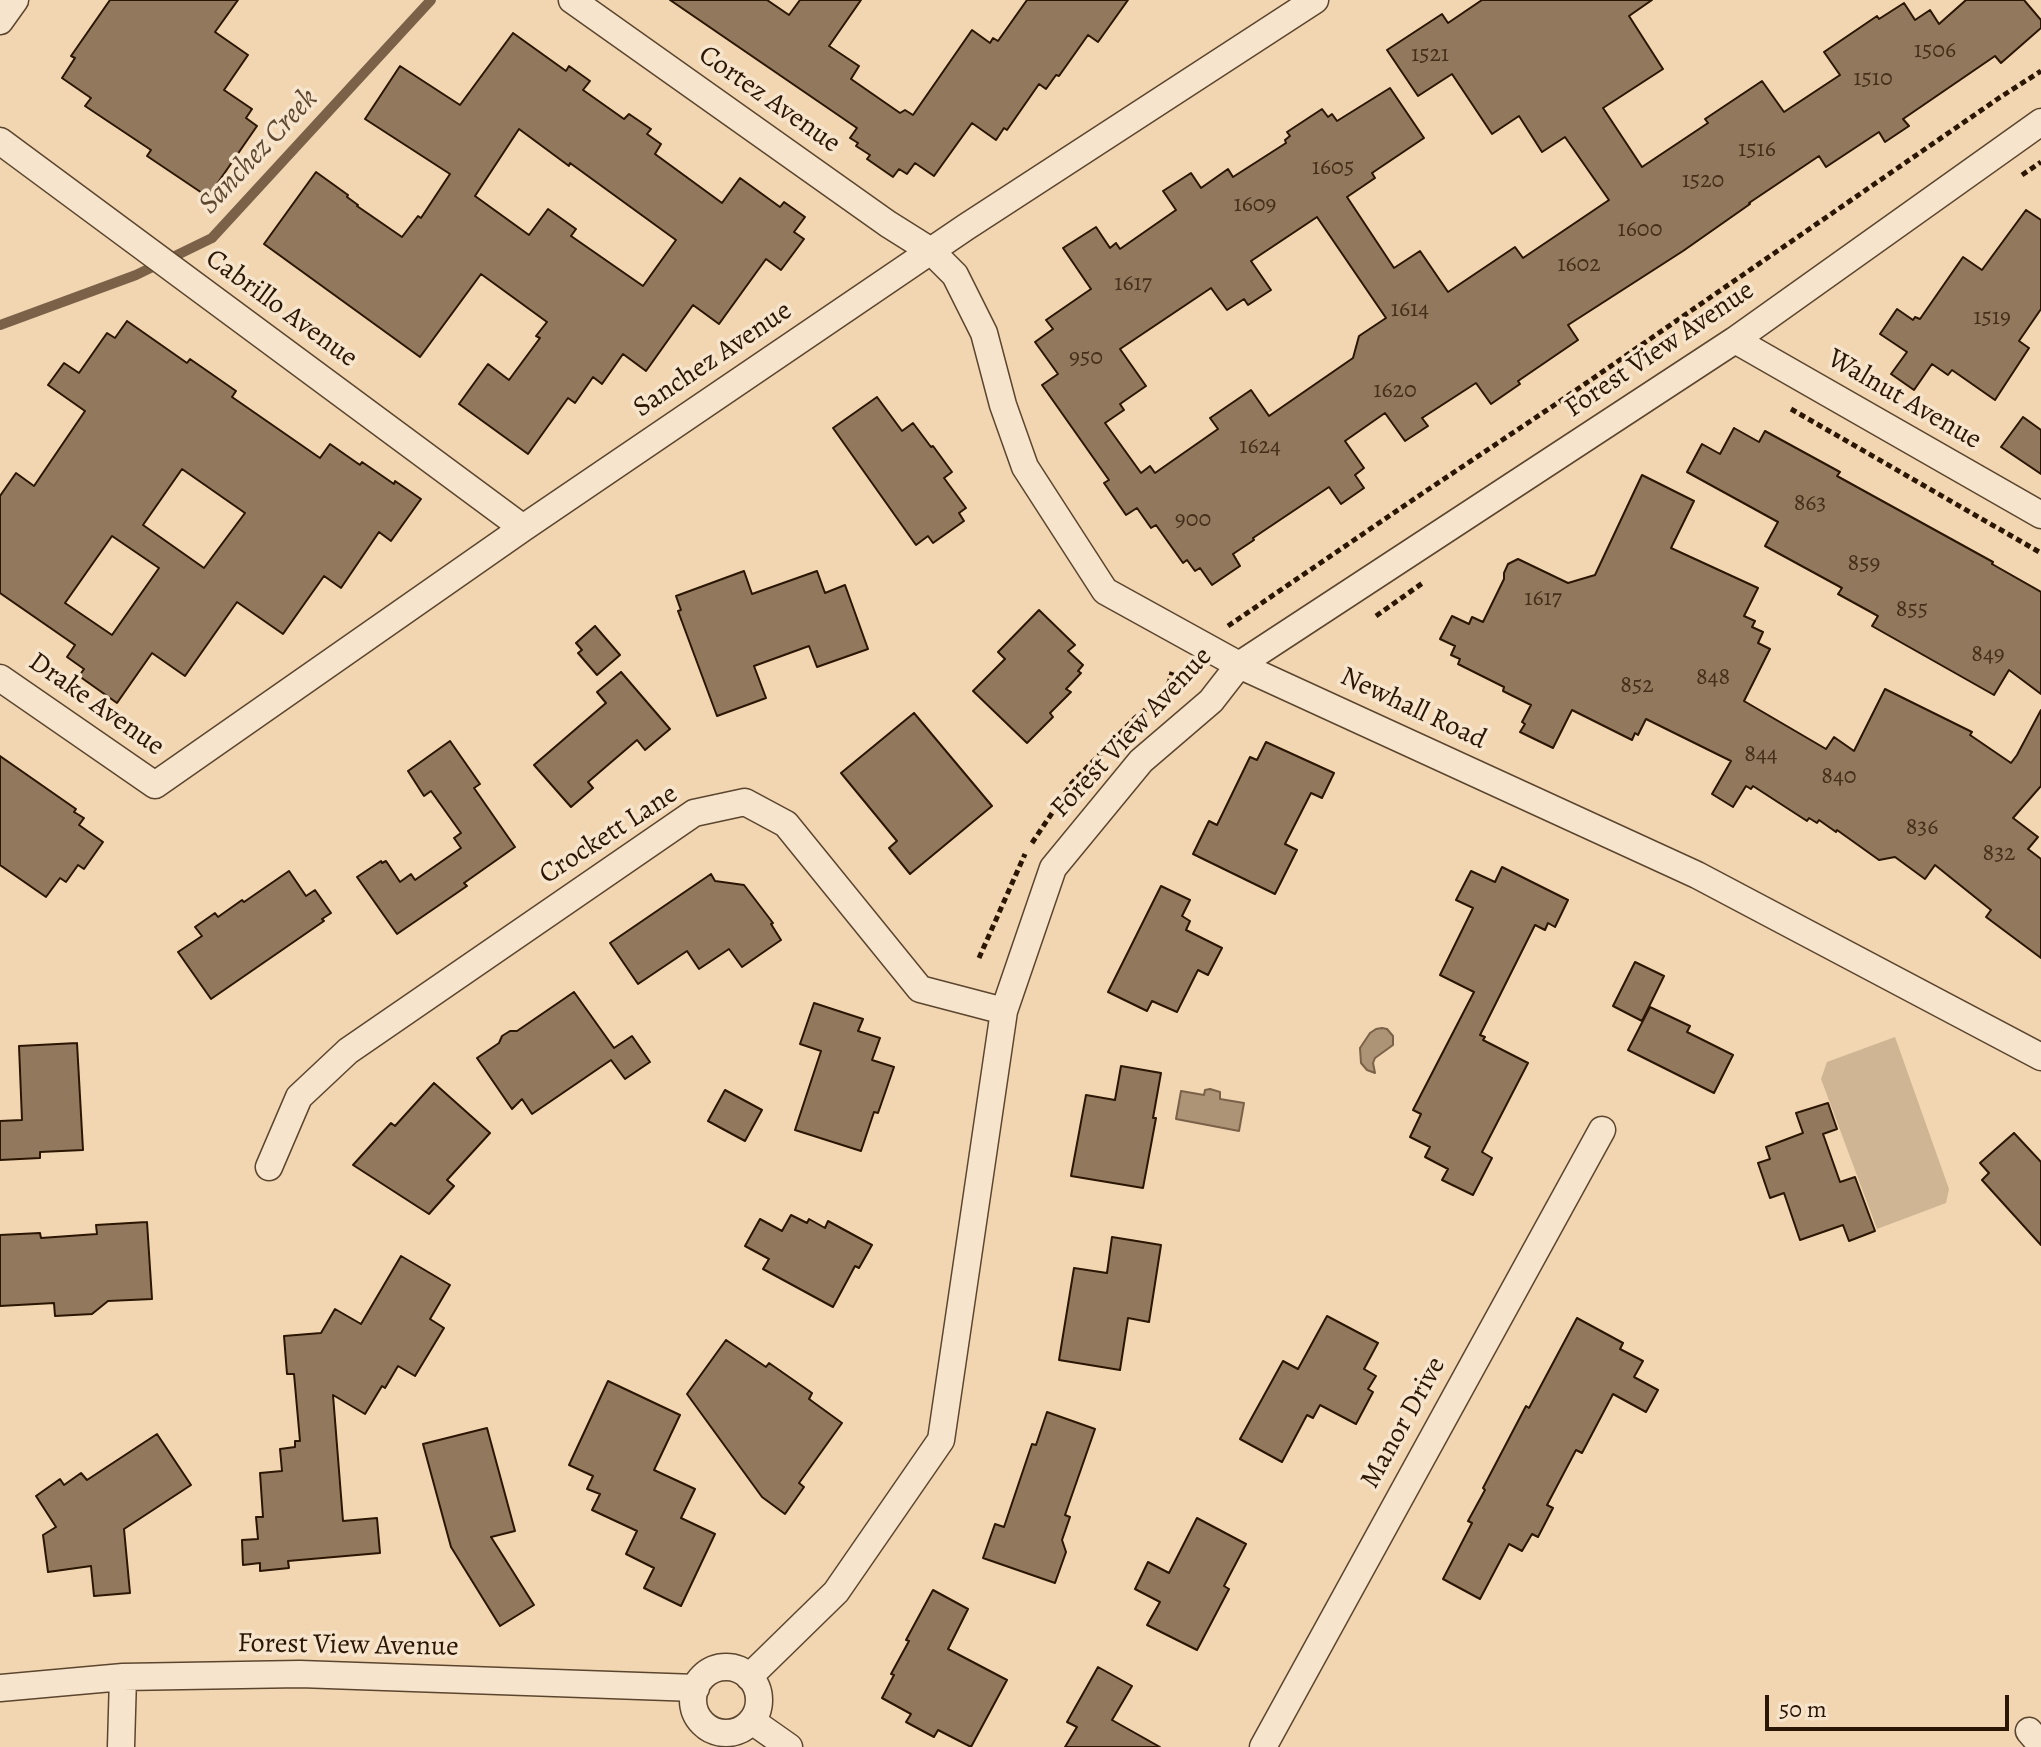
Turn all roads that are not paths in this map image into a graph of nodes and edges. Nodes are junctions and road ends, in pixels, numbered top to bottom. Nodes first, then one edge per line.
1 (15, 0) edge
2 (572, 0) edge
3 (1315, 0) edge
4 (0, 21) edge
5 (2041, 122) edge
6 (0, 141) edge
7 (931, 251) junction
8 (1735, 340) junction
9 (2041, 515) edge
10 (523, 528) junction
11 (1239, 665) junction
12 (0, 678) edge
13 (155, 785) joint
14 (1004, 1011) junction
15 (2041, 1057) edge
16 (1602, 1130) dead end
17 (269, 1167) dead end
18 (123, 1677) junction
19 (749, 1677) junction
20 (0, 1688) edge
21 (696, 1688) junction
22 (752, 1721) junction
23 (121, 1747) edge
24 (789, 1747) edge
25 (1263, 1747) edge

1 - 4 street
2 - 7 street, Cortez Avenue
3 - 7 street, Sanchez Avenue
5 - 8 street, Forest View Avenue
6 - 10 street, Cabrillo Avenue
7 - 10 street, Sanchez Avenue
7 - 11 street, Newhall Road
8 - 9 street, Walnut Avenue
8 - 11 street, Forest View Avenue
10 - 13 street, Sanchez Avenue
11 - 14 street, Forest View Avenue
11 - 15 street, Newhall Road
12 - 13 street, Drake Avenue
14 - 17 street, Crockett Lane
14 - 19 street, Forest View Avenue
16 - 25 street, Manor Drive
18 - 20 street, Forest View Avenue
18 - 21 street, Forest View Avenue
18 - 23 street
19 - 21 street
19 - 22 street
21 - 22 street
22 - 24 street

